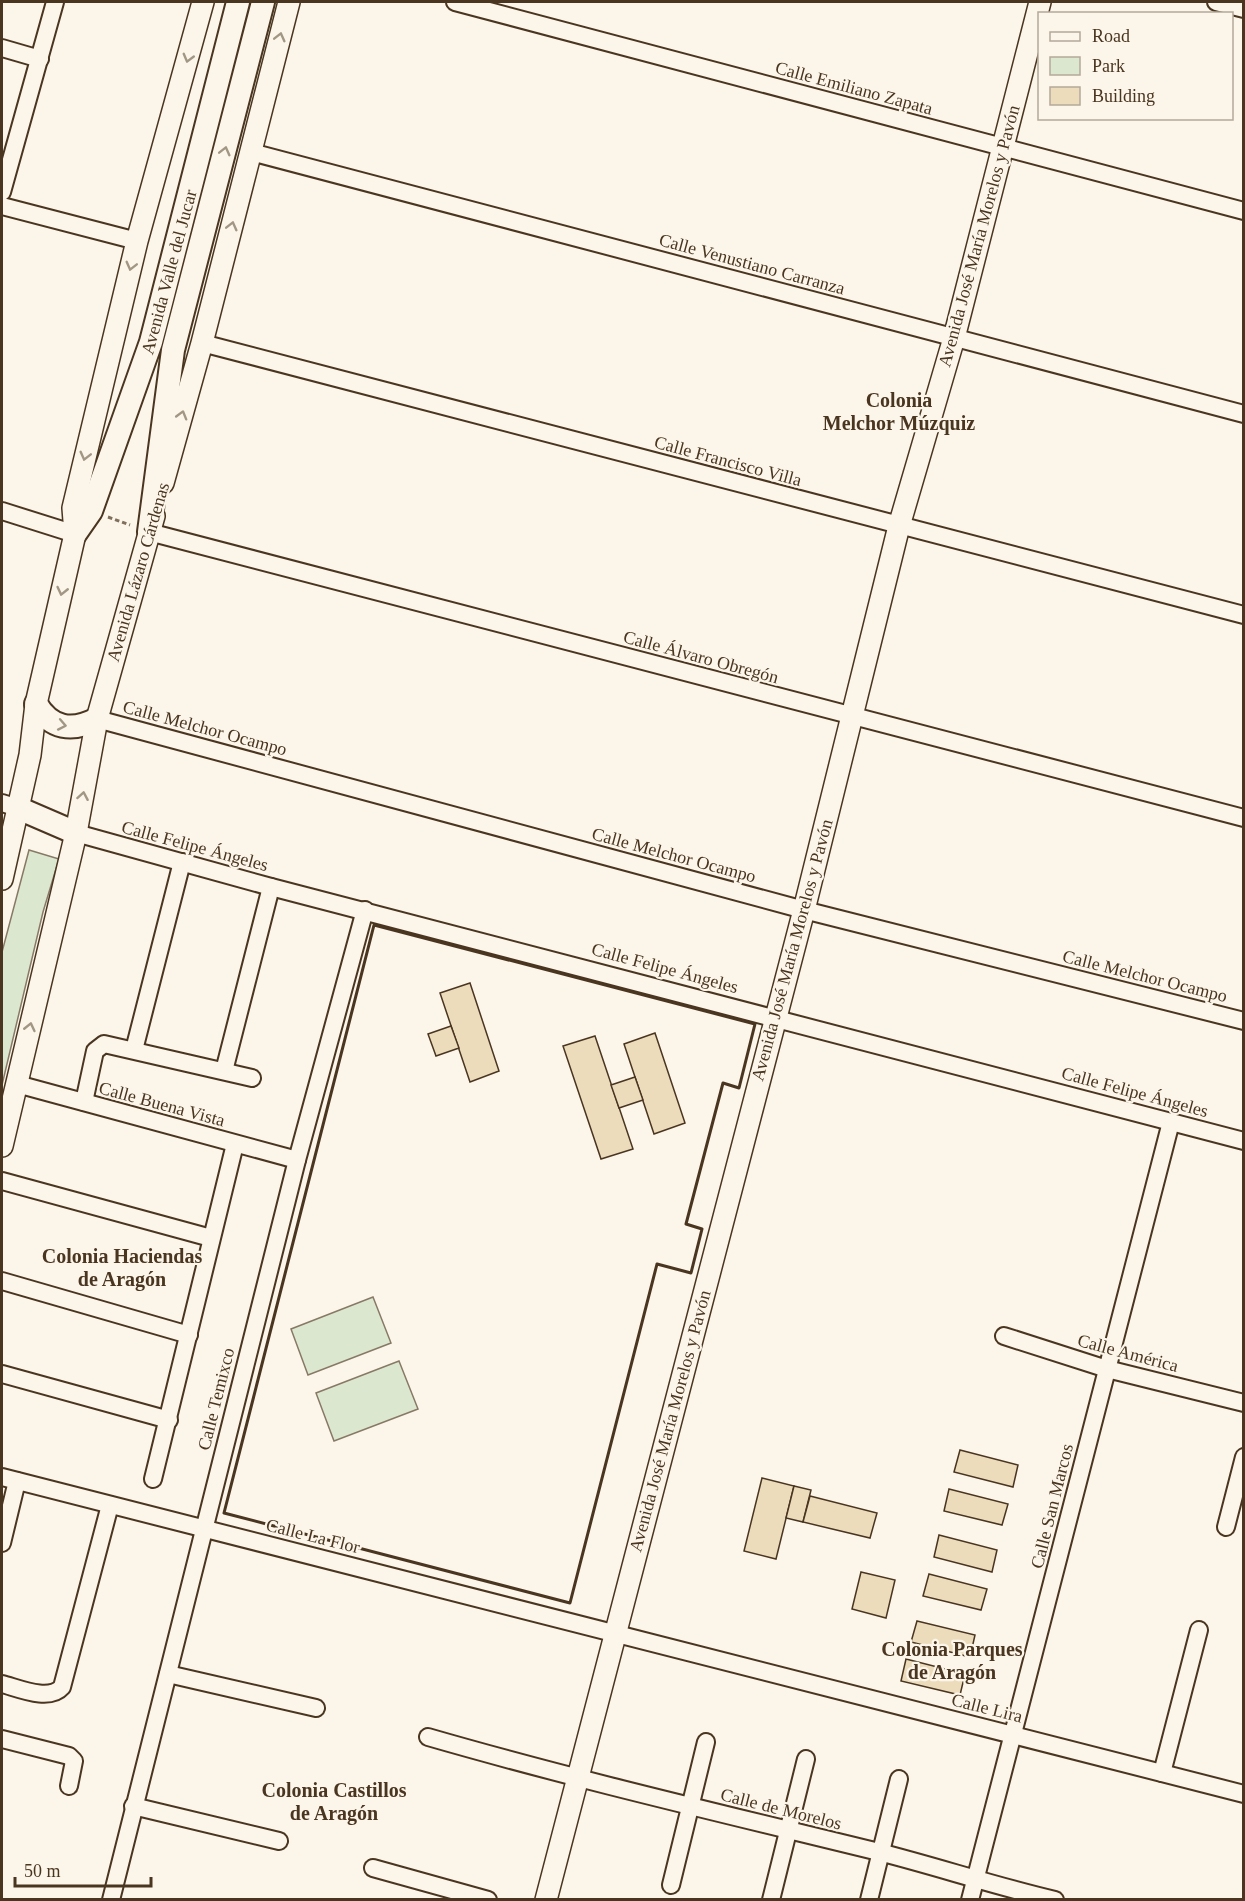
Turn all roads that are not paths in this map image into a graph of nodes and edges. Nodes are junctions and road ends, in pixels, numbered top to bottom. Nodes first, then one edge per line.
1 (55, 2) edge
2 (203, 2) edge
3 (238, 2) edge
4 (263, 2) edge
5 (289, 2) edge
6 (454, 2) edge
7 (1040, 2) edge
8 (1216, 2) edge
9 (1244, 9) edge
10 (2, 48) edge
11 (40, 59) junction
12 (1002, 148) junction
13 (251, 152) junction
14 (2, 192) edge
15 (2, 206) edge
16 (1244, 211) edge
17 (137, 242) junction
18 (954, 338) junction
19 (202, 344) junction
20 (1244, 414) edge
21 (2, 511) edge
22 (900, 526) junction
23 (149, 532) junction
24 (75, 534) junction
25 (1244, 615) edge
26 (36, 704) junction
27 (852, 717) junction
28 (97, 719) junction
29 (10, 805) edge
30 (1244, 818) edge
31 (76, 833) junction
32 (182, 862) junction
33 (2, 879) edge
34 (271, 887) junction
35 (364, 910) junction
36 (804, 910) junction
37 (775, 1017) junction
38 (1244, 1021) edge
39 (134, 1050) junction
40 (224, 1071) junction
41 (252, 1078) dead end
42 (17, 1084) junction
43 (84, 1102) junction
44 (1171, 1122) junction
45 (1244, 1141) edge
46 (235, 1144) junction
47 (2, 1146) edge
48 (297, 1160) junction
49 (2, 1181) edge
50 (211, 1238) junction
51 (2, 1281) edge
52 (189, 1335) junction
53 (1004, 1336) dead end
54 (1107, 1369) junction
55 (2, 1374) edge
56 (1244, 1403) edge
57 (169, 1420) junction
58 (1244, 1457) edge
59 (9, 1479) edge
60 (153, 1479) dead end
61 (110, 1505) junction
62 (1226, 1527) dead end
63 (203, 1528) junction
64 (2, 1543) edge
65 (1199, 1630) dead end
66 (615, 1634) junction
67 (168, 1674) junction
68 (2, 1684) edge
69 (316, 1708) dead end
70 (1015, 1735) junction
71 (428, 1737) dead end
72 (2, 1739) edge
73 (706, 1743) dead end
74 (806, 1759) dead end
75 (1162, 1773) junction
76 (577, 1779) junction
77 (899, 1779) dead end
78 (69, 1786) dead end
79 (1244, 1794) edge
80 (133, 1806) junction
81 (690, 1807) junction
82 (789, 1832) junction
83 (279, 1841) dead end
84 (880, 1852) junction
85 (373, 1868) dead end
86 (975, 1880) junction
87 (671, 1886) dead end
88 (111, 1899) edge
89 (488, 1899) edge
90 (546, 1899) edge
91 (771, 1899) edge
92 (869, 1899) edge
93 (970, 1899) edge
94 (1055, 1899) edge

1 - 11 street
2 -> 17 street
3 - 24 main road, Avenida Valle del Jucar
23 -> 4 main road, Avenida Valle del Jucar
13 -> 5 street, Avenida Lázaro Cárdenas
6 - 12 street, Calle Emiliano Zapata
7 - 12 street, Avenida José María Morelos y Pavón
8 - 9 street
10 - 11 street
11 - 14 street
12 - 16 street, Calle Emiliano Zapata
12 - 18 street, Avenida José María Morelos y Pavón
13 - 18 street, Calle Venustiano Carranza
19 -> 13 street, Avenida Lázaro Cárdenas
15 - 17 street
17 -> 24 street
18 - 20 street, Calle Venustiano Carranza
18 - 22 street, Avenida José María Morelos y Pavón
19 - 22 street, Calle Francisco Villa
23 -> 19 street, Avenida Lázaro Cárdenas
21 - 24 street
22 - 25 street, Calle Francisco Villa
22 - 27 street, Avenida José María Morelos y Pavón
23 - 27 street, Calle Álvaro Obregón
23 - 28 street, Avenida Lázaro Cárdenas
24 -> 26 street
26 -> 28 main road
26 - 29 street
27 - 30 street, Calle Álvaro Obregón
27 - 36 street, Avenida José María Morelos y Pavón
31 -> 28 street, Avenida Lázaro Cárdenas
28 - 36 street, Calle Melchor Ocampo
29 - 31 main road
29 - 33 street
31 - 32 street, Calle Felipe Ángeles
42 -> 31 street, Avenida Lázaro Cárdenas
32 - 34 street, Calle Felipe Ángeles
32 - 39 street
34 - 35 street, Calle Felipe Ángeles
34 - 40 street
35 - 37 street, Calle Felipe Ángeles
35 - 48 street, Calle Temixco
36 - 37 street, Avenida José María Morelos y Pavón
36 - 38 street, Calle Melchor Ocampo
37 - 44 street, Calle Felipe Ángeles
37 - 66 street, Avenida José María Morelos y Pavón
39 - 40 street
39 - 43 street
40 - 41 street
42 - 43 street, Calle Buena Vista
42 - 47 street, Avenida Lázaro Cárdenas
43 - 46 street, Calle Buena Vista
44 - 45 street, Calle Felipe Ángeles
44 - 54 street, Calle San Marcos
46 - 48 street, Calle Buena Vista
46 - 50 street
48 - 63 street, Calle Temixco
49 - 50 street
50 - 52 street
51 - 52 street
52 - 57 street
53 - 54 street, Calle América
54 - 56 street, Calle América
54 - 70 street, Calle San Marcos
55 - 57 street
57 - 60 street
58 - 62 street
59 - 61 street, Calle La Flor
59 - 64 street
61 - 63 street, Calle La Flor
61 - 68 street
63 - 66 street, Calle La Flor
63 - 67 street, Calle Temixco
65 - 75 street
66 - 70 street, Calle Lira
66 - 76 street, Avenida José María Morelos y Pavón
67 - 69 street
67 - 80 street, Calle Temixco
70 - 75 street, Calle Lira
70 - 86 street, Calle San Marcos
71 - 76 street, Calle de Morelos
72 - 78 street
73 - 81 street
74 - 82 street
75 - 79 street, Calle Lira
76 - 81 street, Calle de Morelos
76 - 90 street, Avenida José María Morelos y Pavón
77 - 84 street
80 - 83 street
80 - 88 street, Calle Temixco
81 - 82 street, Calle de Morelos
81 - 87 street
82 - 84 street, Calle de Morelos
82 - 91 street
84 - 86 street, Calle de Morelos
84 - 92 street
85 - 89 street
86 - 93 street, Calle San Marcos
86 - 94 street, Calle de Morelos

